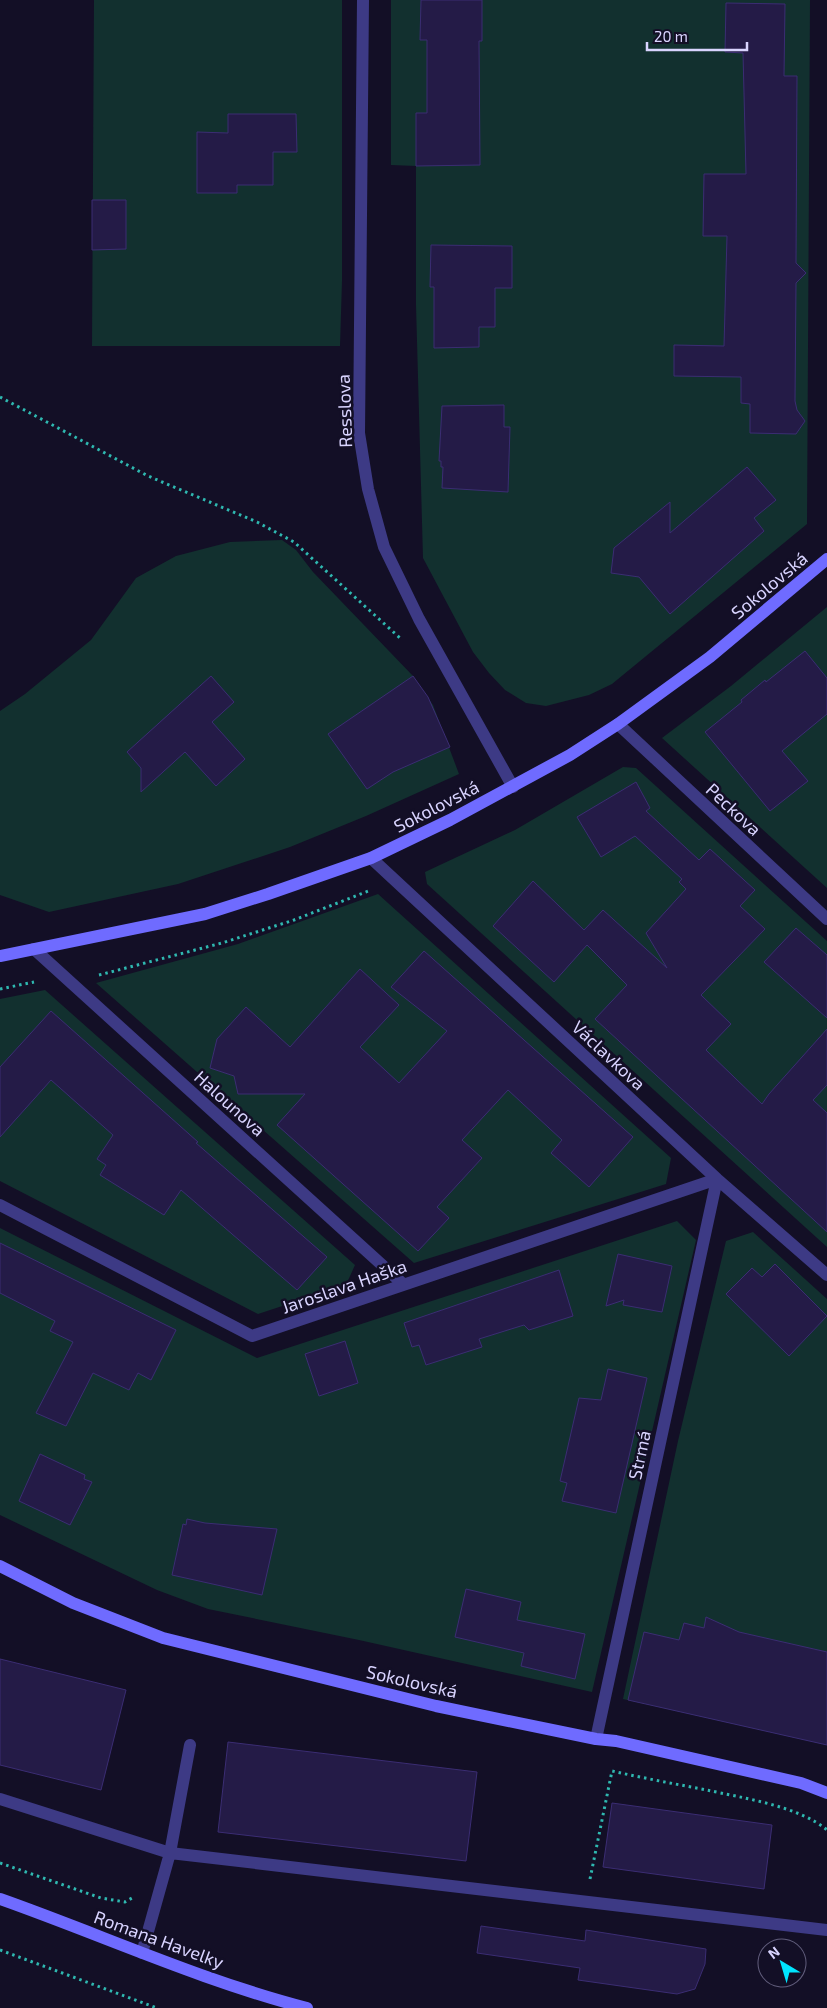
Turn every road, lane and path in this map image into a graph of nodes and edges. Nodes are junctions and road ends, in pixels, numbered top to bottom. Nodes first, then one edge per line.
1 (363, 0) edge
2 (0, 397) edge
3 (827, 559) edge
4 (408, 643) dead end
5 (618, 724) junction
6 (513, 786) junction
7 (371, 858) junction
8 (395, 880) junction
9 (827, 919) edge
10 (34, 949) junction
11 (0, 956) edge
12 (71, 983) junction
13 (717, 1179) junction
14 (0, 1205) edge
15 (827, 1275) edge
16 (403, 1284) junction
17 (0, 1566) edge
18 (596, 1739) junction
19 (190, 1746) dead end
20 (827, 1793) edge
21 (0, 1799) edge
22 (827, 1830) edge
23 (170, 1853) junction
24 (0, 1862) edge
25 (139, 1893) dead end
26 (0, 1899) edge
27 (585, 1902) junction
28 (827, 1930) edge
29 (0, 1950) edge
30 (142, 1953) junction
31 (157, 2008) edge
32 (307, 2008) edge

1 - 6 street, Resslova
2 - 4 path
3 - 5 street, Sokolovská
5 - 6 street, Sokolovská
5 - 9 street, Peckova
6 - 7 street, Sokolovská
7 - 8 street, Václavkova
7 - 10 street, Sokolovská
8 - 12 path
8 - 13 street, Václavkova
10 - 11 street, Sokolovská
10 - 12 street, Halounova
12 - 16 street, Halounova
13 - 15 street, Václavkova
13 - 16 street, Jaroslava Haška
13 - 18 street, Strmá
14 - 16 street, Jaroslava Haška
17 - 18 street, Sokolovská
18 - 20 street, Sokolovská
19 - 23 street
21 - 23 street
22 - 27 path
23 - 27 street
23 - 30 street
24 - 25 path
26 - 30 street, Romana Havelky
27 - 28 street
29 - 31 path
30 - 32 street, Romana Havelky

